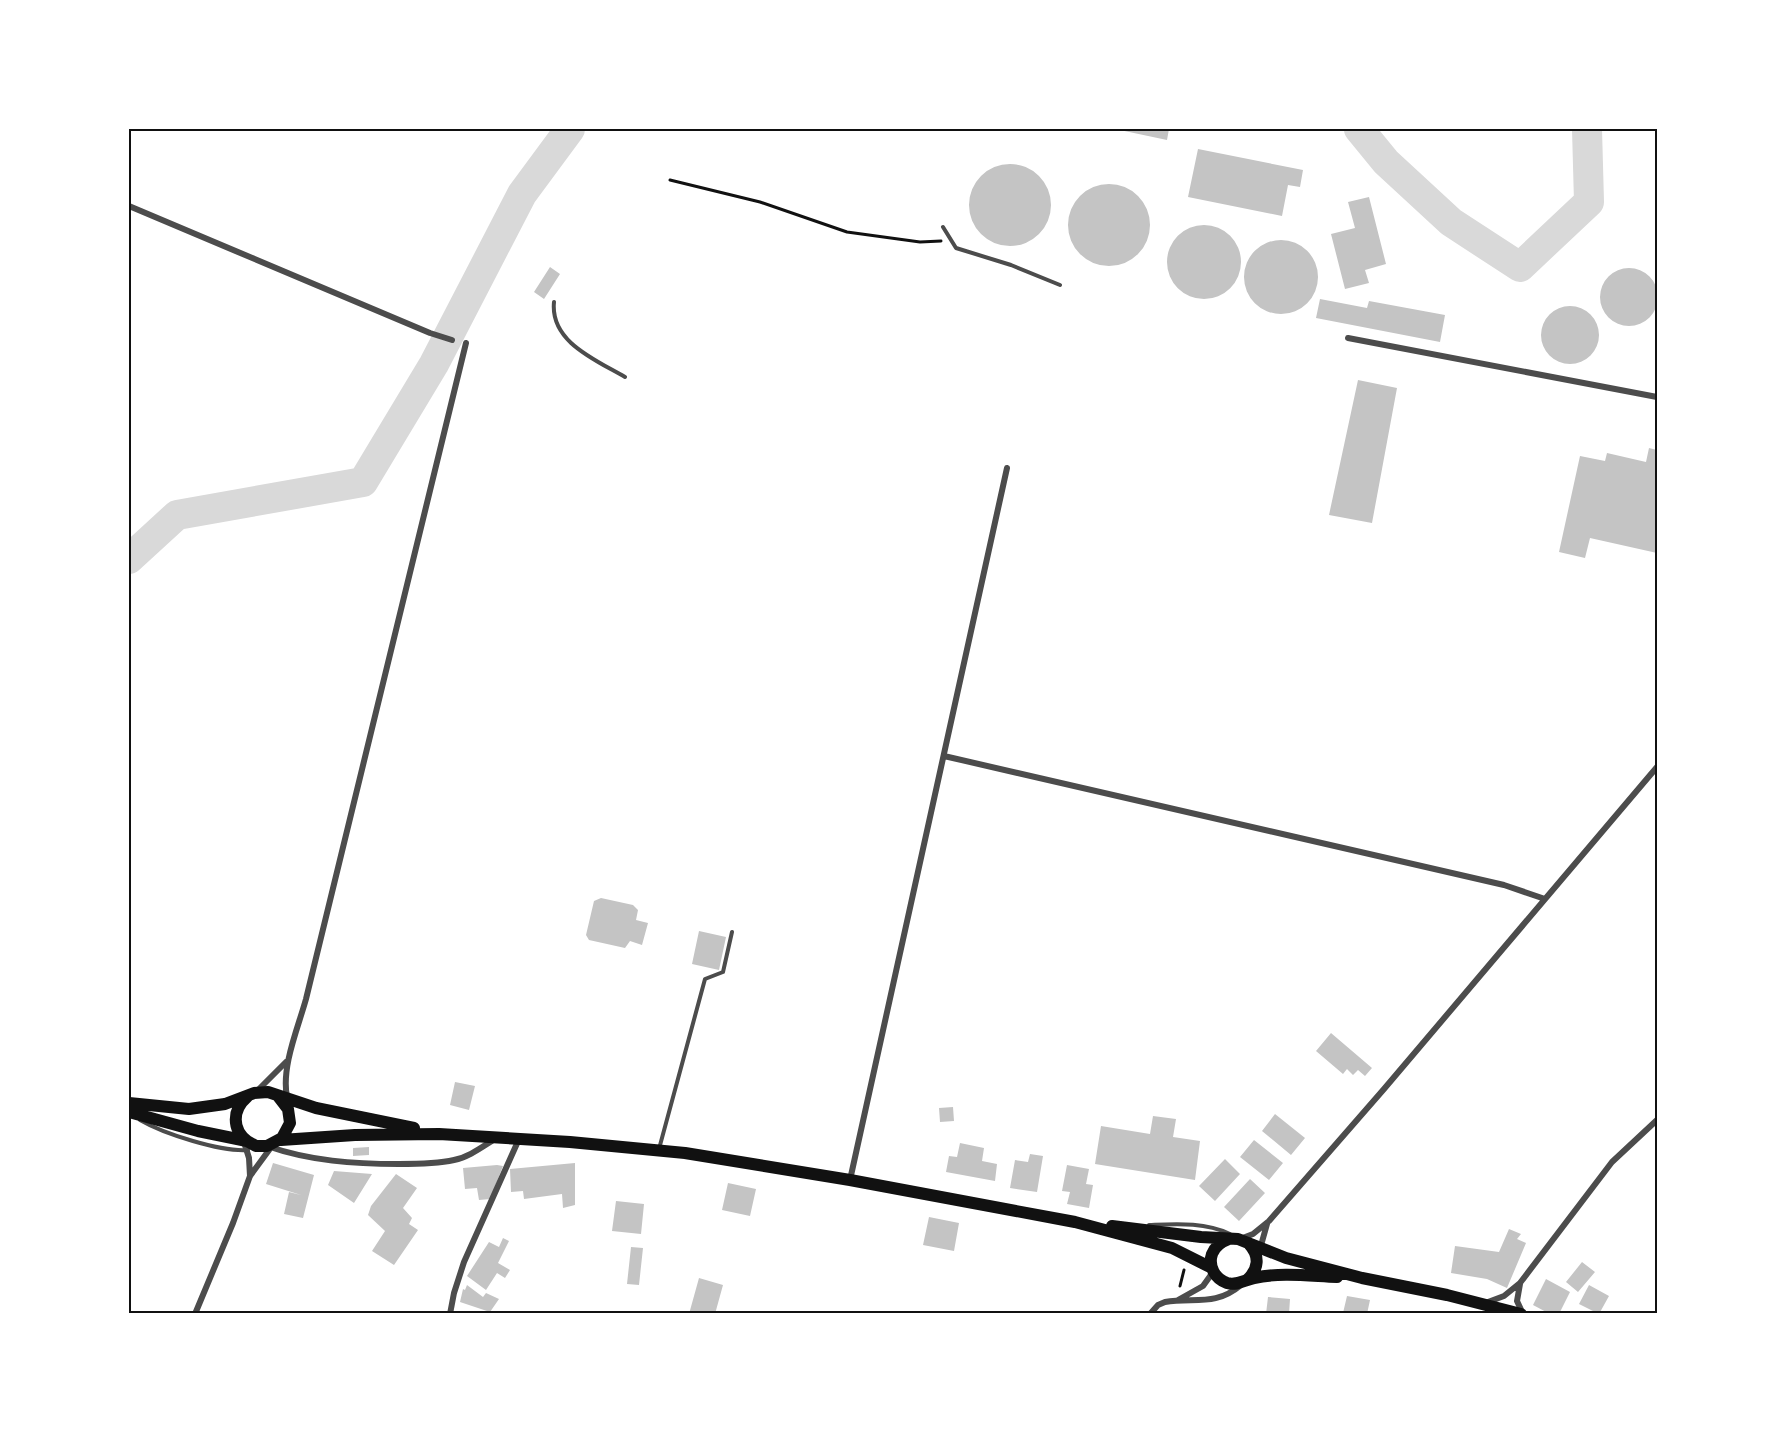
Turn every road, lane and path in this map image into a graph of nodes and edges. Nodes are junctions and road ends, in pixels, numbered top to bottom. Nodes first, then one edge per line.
1 (670, 180) dead end
2 (131, 210) edge
3 (943, 227) dead end
4 (952, 241) junction
5 (1060, 285) dead end
6 (554, 302) dead end
7 (1348, 338) dead end
8 (452, 340) dead end
9 (466, 343) dead end
10 (625, 377) dead end
11 (1657, 397) edge
12 (1007, 468) dead end
13 (944, 756) junction
14 (1657, 767) edge
15 (1545, 899) junction
16 (732, 932) dead end
17 (288, 1059) junction
18 (250, 1095) junction
19 (283, 1096) junction
20 (129, 1103) edge
21 (129, 1113) edge
22 (1657, 1120) edge
23 (439, 1134) junction
24 (498, 1138) junction
25 (519, 1139) junction
26 (244, 1142) junction
27 (271, 1144) junction
28 (659, 1150) junction
29 (250, 1176) junction
30 (850, 1180) junction
31 (1269, 1221) junction
32 (1075, 1222) junction
33 (1244, 1242) junction
34 (1185, 1265) dead end
35 (1213, 1270) junction
36 (1362, 1278) junction
37 (1247, 1280) junction
38 (1520, 1283) junction
39 (1179, 1290) dead end
40 (1178, 1300) junction
41 (1482, 1303) junction
42 (1515, 1313) edge
43 (195, 1314) edge
44 (450, 1314) edge
45 (1150, 1314) edge

1 - 4 path
2 - 8 street
3 - 4 lane
4 - 5 lane
6 - 10 lane
7 - 11 street
9 - 17 street
12 - 13 street
13 - 15 street
13 - 30 street
14 - 15 street
15 - 31 street
16 - 28 lane
17 - 18 street
17 - 19 street
18 - 19 main road
18 - 20 main road
18 - 26 main road
19 - 23 main road
19 - 27 main road
21 - 26 main road
22 - 38 street
23 - 24 main road
23 - 27 main road
24 - 25 main road
24 - 27 street
25 - 28 main road
25 - 44 street
26 - 27 main road
26 - 29 street
27 - 29 street
28 - 30 main road
29 - 43 street
30 - 32 main road
31 - 33 street
31 - 33 street
32 - 33 main road
32 - 35 main road
33 - 35 main road
33 - 36 main road
33 - 37 main road
34 - 39 path
35 - 37 main road
35 - 40 street
36 - 37 main road
36 - 41 main road
37 - 40 street
38 - 41 street
38 - 42 street
40 - 45 street
41 - 42 main road

